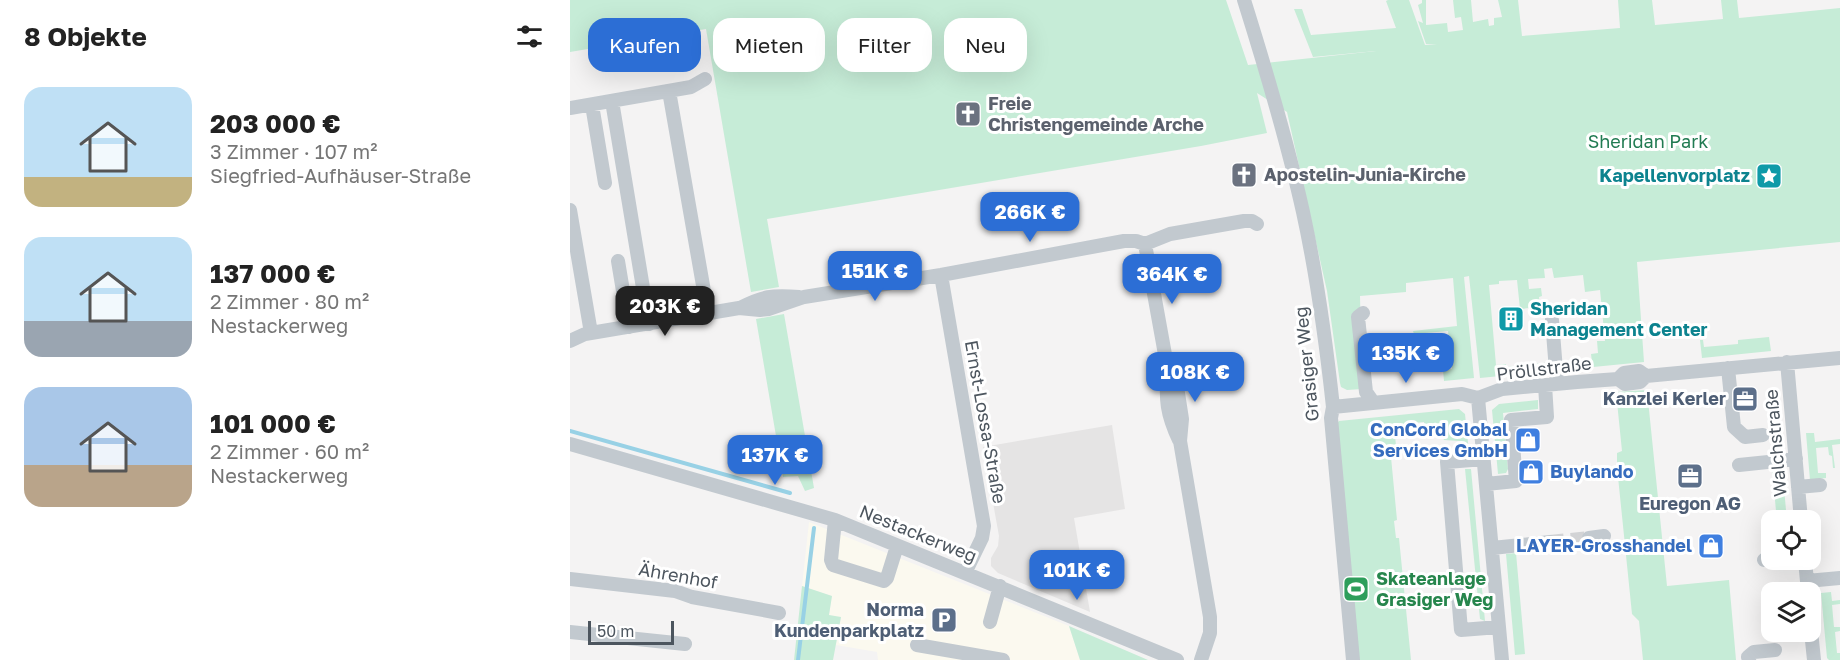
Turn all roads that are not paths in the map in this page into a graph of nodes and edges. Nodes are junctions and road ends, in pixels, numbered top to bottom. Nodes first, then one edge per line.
1 (1244, 0) edge
2 (705, 79) dead end
3 (669, 91) junction
4 (612, 101) junction
5 (592, 105) junction
6 (570, 108) edge
7 (605, 183) dead end
8 (570, 210) edge
9 (1257, 224) dead end
10 (1145, 244) junction
11 (618, 261) dead end
12 (941, 275) junction
13 (1363, 313) dead end
14 (708, 314) junction
15 (1552, 320) dead end
16 (650, 324) junction
17 (629, 327) junction
18 (570, 333) edge
19 (588, 334) junction
20 (570, 340) edge
21 (1840, 358) edge
22 (1787, 362) junction
23 (1728, 368) junction
24 (1551, 384) junction
25 (1478, 398) junction
26 (1373, 402) junction
27 (1333, 407) junction
28 (1763, 435) dead end
29 (570, 444) edge
30 (1484, 459) junction
31 (1796, 459) junction
32 (1739, 465) dead end
33 (1486, 484) junction
34 (1820, 485) dead end
35 (1798, 487) junction
36 (1800, 510) edge
37 (835, 520) junction
38 (1604, 536) dead end
39 (1588, 538) tunnel mouth
40 (1550, 542) tunnel mouth
41 (897, 546) junction
42 (1492, 548) junction
43 (965, 573) junction
44 (1840, 578) edge
45 (570, 579) edge
46 (1821, 583) edge
47 (1000, 586) junction
48 (779, 613) dead end
49 (990, 622) dead end
50 (1499, 627) junction
51 (570, 632) edge
52 (1812, 642) edge
53 (685, 644) dead end
54 (917, 645) dead end
55 (1775, 650) dead end
56 (1003, 660) edge
57 (1177, 660) edge
58 (1201, 660) edge
59 (1353, 660) edge
60 (1502, 660) edge
61 (1749, 660) edge
62 (1814, 660) edge

1 - 27 street, Grasiger Weg
2 - 3 street
3 - 4 street
3 - 14 street
4 - 5 street
4 - 16 street
5 - 6 street
5 - 7 street
8 - 19 street
9 - 10 street
10 - 12 street
10 - 58 street
11 - 17 street
12 - 14 street
12 - 43 street, Ernst-Lossa-Straße
13 - 26 street
14 - 16 street
15 - 24 street
16 - 17 street
17 - 19 street
18 - 19 street
19 - 20 street
21 - 22 street, Pröllstraße
22 - 23 street, Pröllstraße
22 - 31 street, Walchstraße
23 - 24 street, Pröllstraße
23 - 28 street
24 - 25 street, Pröllstraße
24 - 33 street
25 - 26 street, Pröllstraße
25 - 30 street
26 - 27 street, Pröllstraße
27 - 59 street, Grasiger Weg
29 - 37 street, Nestackerweg
30 - 33 street
30 - 50 street
31 - 32 street
31 - 35 street, Walchstraße
33 - 42 street
34 - 35 street
35 - 36 street, Walchstraße
37 - 41 street, Nestackerweg
37 - 41 street
38 - 39 street
40 - 42 street
41 - 43 street, Nestackerweg
42 - 50 street
43 - 47 street, Nestackerweg
44 - 46 street
45 - 48 street, Ährenhof
47 - 49 street
47 - 57 street, Nestackerweg
50 - 60 street
51 - 53 street
52 - 62 street
54 - 56 street
55 - 61 street

